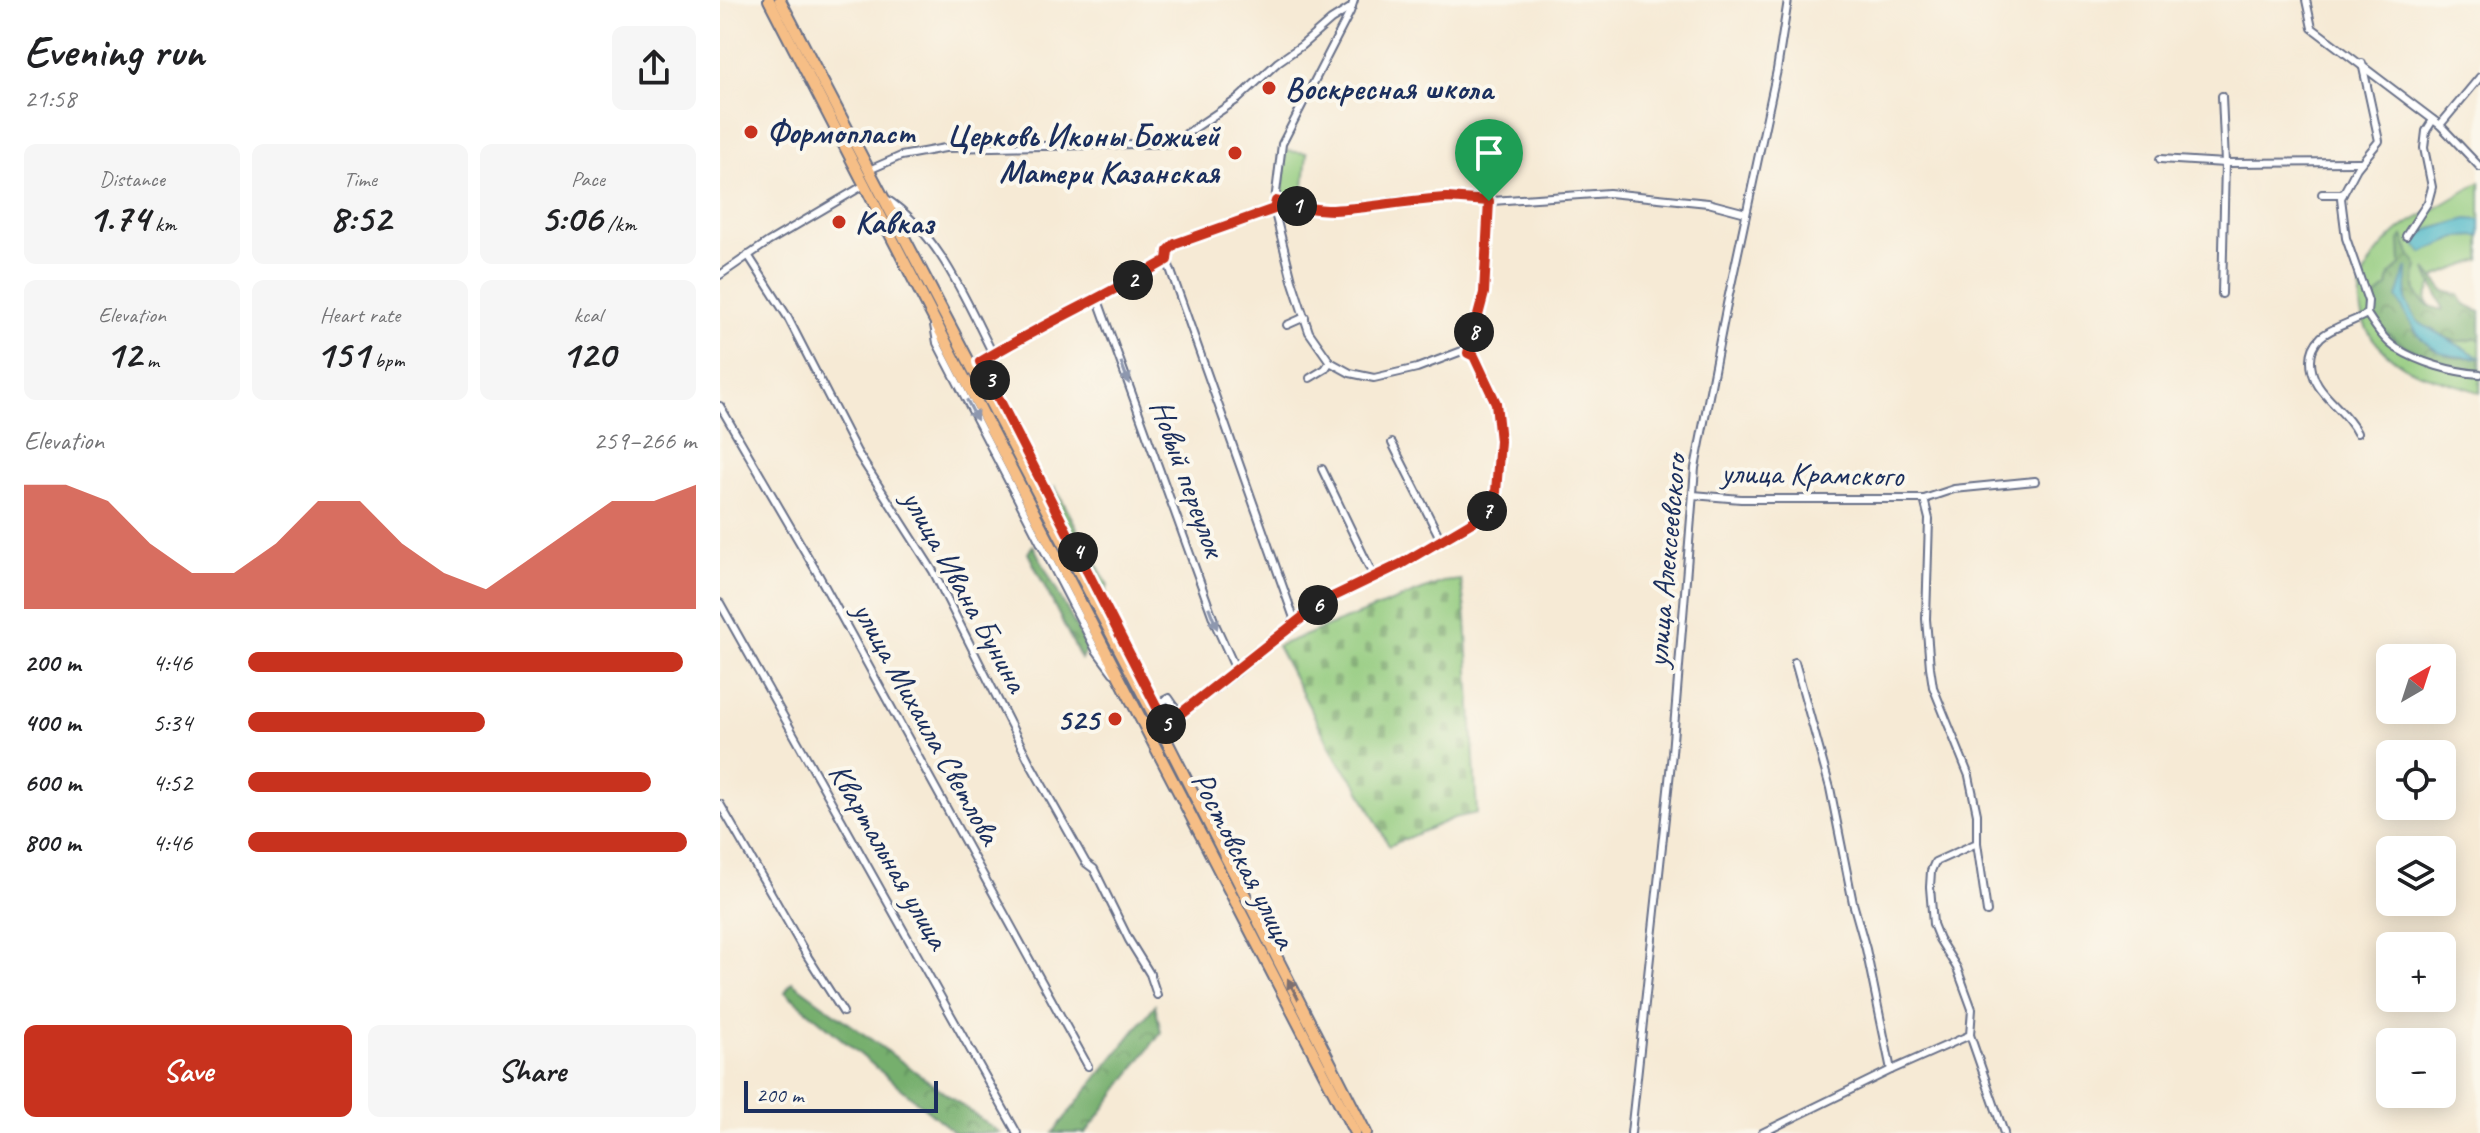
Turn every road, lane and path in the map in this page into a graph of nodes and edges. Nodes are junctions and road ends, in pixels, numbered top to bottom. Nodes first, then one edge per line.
1 (769, 0) edge
2 (780, 0) edge
3 (1788, 0) edge
4 (2306, 0) edge
5 (1353, 3) edge
6 (2362, 63) junction
7 (2480, 77) edge
8 (2222, 96) dead end
9 (2433, 120) junction
10 (2440, 125) junction
11 (2160, 159) dead end
12 (2361, 162) junction
13 (2225, 163) junction
14 (2480, 167) edge
15 (869, 170) junction
16 (866, 184) junction
17 (2322, 194) dead end
18 (2343, 194) junction
19 (883, 197) junction
20 (1489, 201) junction
21 (1275, 205) junction
22 (1746, 213) junction
23 (2406, 236) dead end
24 (748, 255) junction
25 (1167, 260) junction
26 (720, 275) edge
27 (2222, 294) dead end
28 (1098, 300) junction
29 (2367, 314) junction
30 (1305, 317) junction
31 (1287, 325) dead end
32 (1468, 353) junction
33 (993, 354) junction
34 (1330, 362) junction
35 (976, 365) junction
36 (2480, 374) edge
37 (1310, 378) dead end
38 (720, 406) edge
39 (2357, 433) dead end
40 (1392, 443) dead end
41 (1322, 469) dead end
42 (2035, 481) dead end
43 (1693, 495) junction
44 (1924, 499) junction
45 (1441, 540) junction
46 (1374, 577) junction
47 (720, 603) edge
48 (1295, 621) junction
49 (1795, 662) dead end
50 (1237, 672) junction
51 (1155, 705) junction
52 (1180, 714) junction
53 (1159, 730) junction
54 (720, 804) edge
55 (1977, 843) junction
56 (1987, 912) dead end
57 (1157, 995) dead end
58 (843, 1012) dead end
59 (1970, 1035) junction
60 (1088, 1066) dead end
61 (1891, 1070) junction
62 (1017, 1133) edge
63 (1355, 1133) edge
64 (1366, 1133) edge
65 (1631, 1133) edge
66 (1762, 1133) edge
67 (2004, 1133) edge

1 - 16 highway, Ростовская улица
2 - 15 highway, Ростовская улица
3 - 22 street, улица Алексеевского
4 - 6 street
5 - 15 street
5 - 21 street
6 - 9 street
6 - 12 street
7 - 10 street
8 - 13 street
9 - 10 street
9 - 23 street
10 - 14 street
11 - 13 street
12 - 13 street
12 - 18 street
13 - 27 street
15 - 19 highway, Ростовская улица
16 - 24 street
16 -> 53 highway, Ростовская улица
17 - 18 street
18 - 29 street
19 - 33 street, Ростовская улица
19 - 35 highway, Ростовская улица
20 - 21 street
20 - 22 street
20 - 32 street
21 - 25 street
21 - 30 street
22 - 43 street, улица Алексеевского
24 - 26 street
24 - 57 street, улица Ивана Бунина
25 - 28 street
25 - 48 street, Новый переулок
28 - 33 street
28 -> 50 street, Новый переулок
29 - 36 street
29 - 39 street
30 - 31 street
30 - 34 street
32 - 34 street
32 - 45 street
33 - 35 street
34 - 37 street
35 - 51 street
35 - 53 highway, Ростовская улица
38 - 60 street, улица Михаила Светлова
40 - 45 street
41 - 46 street
42 - 44 street
43 - 44 street, улица Крамского
43 - 65 street, улица Алексеевского
44 - 55 street, улица Крамского
45 - 46 street
46 - 48 street
47 - 62 street, Квартальная улица
48 - 50 street
49 - 61 street
50 - 52 street
51 - 52 street
51 - 53 street
52 - 53 street
53 - 63 highway, Ростовская улица
64 -> 53 highway, Ростовская улица
54 - 58 street
55 - 56 street, улица Крамского
55 - 59 street
59 - 61 street
59 - 67 street
61 - 66 street

